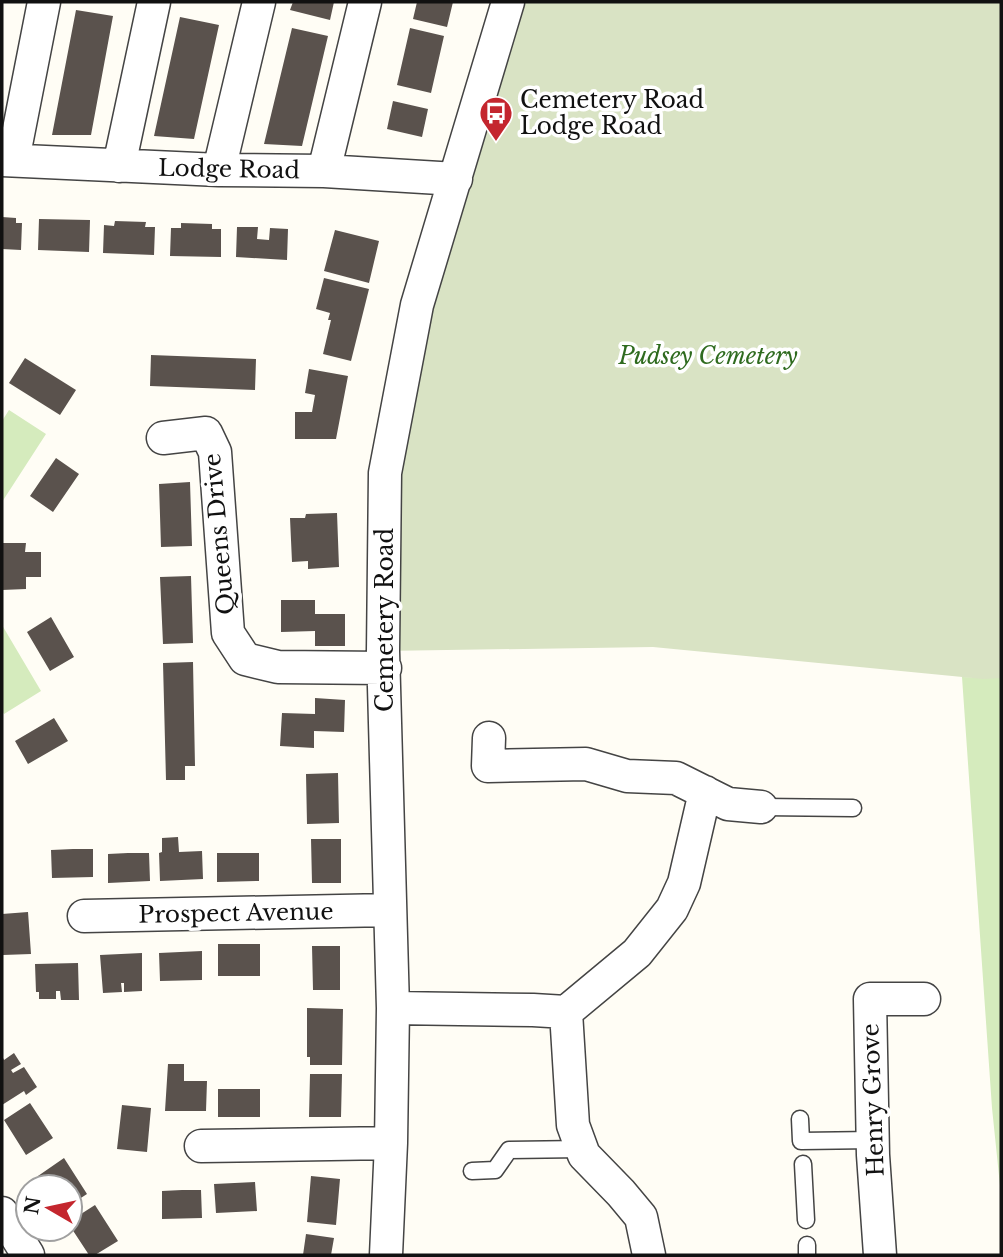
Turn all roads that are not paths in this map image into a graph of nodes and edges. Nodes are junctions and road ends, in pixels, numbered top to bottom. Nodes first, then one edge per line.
1 (44, 2) edge
2 (154, 2) edge
3 (259, 2) edge
4 (508, 2) edge
5 (363, 8) edge
6 (7, 160) edge
7 (119, 166) junction
8 (219, 170) junction
9 (324, 171) junction
10 (456, 179) junction
11 (163, 438) dead end
12 (384, 668) junction
13 (489, 738) dead end
14 (705, 792) junction
15 (761, 807) joint
16 (853, 808) dead end
17 (389, 910) junction
18 (84, 916) dead end
19 (925, 999) dead end
20 (393, 1008) junction
21 (566, 1012) junction
22 (800, 1119) dead end
23 (873, 1140) junction
24 (391, 1143) junction
25 (201, 1146) dead end
26 (582, 1149) junction
27 (803, 1164) dead end
28 (472, 1171) dead end
29 (2, 1213) edge
30 (806, 1220) dead end
31 (28, 1255) edge
32 (386, 1255) edge
33 (649, 1255) edge
34 (880, 1255) edge

1 - 6 street
2 - 7 street
3 - 8 street
4 - 10 street, Cemetery Road
5 - 9 street
6 - 7 street, Lodge Road
7 - 8 street, Lodge Road
8 - 9 street, Lodge Road
9 - 10 street, Lodge Road
10 - 12 street, Cemetery Road
11 - 12 street, Queens Drive
12 - 17 street, Cemetery Road
13 - 14 street
14 - 15 street
14 - 21 street
15 - 16 lane
17 - 18 street, Prospect Avenue
17 - 20 street, Cemetery Road
19 - 23 street, Henry Grove
20 - 21 street
20 - 24 street, Cemetery Road
21 - 26 street
22 - 23 lane
23 - 34 street, Henry Grove
24 - 25 street
24 - 32 street, Cemetery Road
26 - 28 lane
26 - 33 street
27 - 30 lane
29 - 31 street

